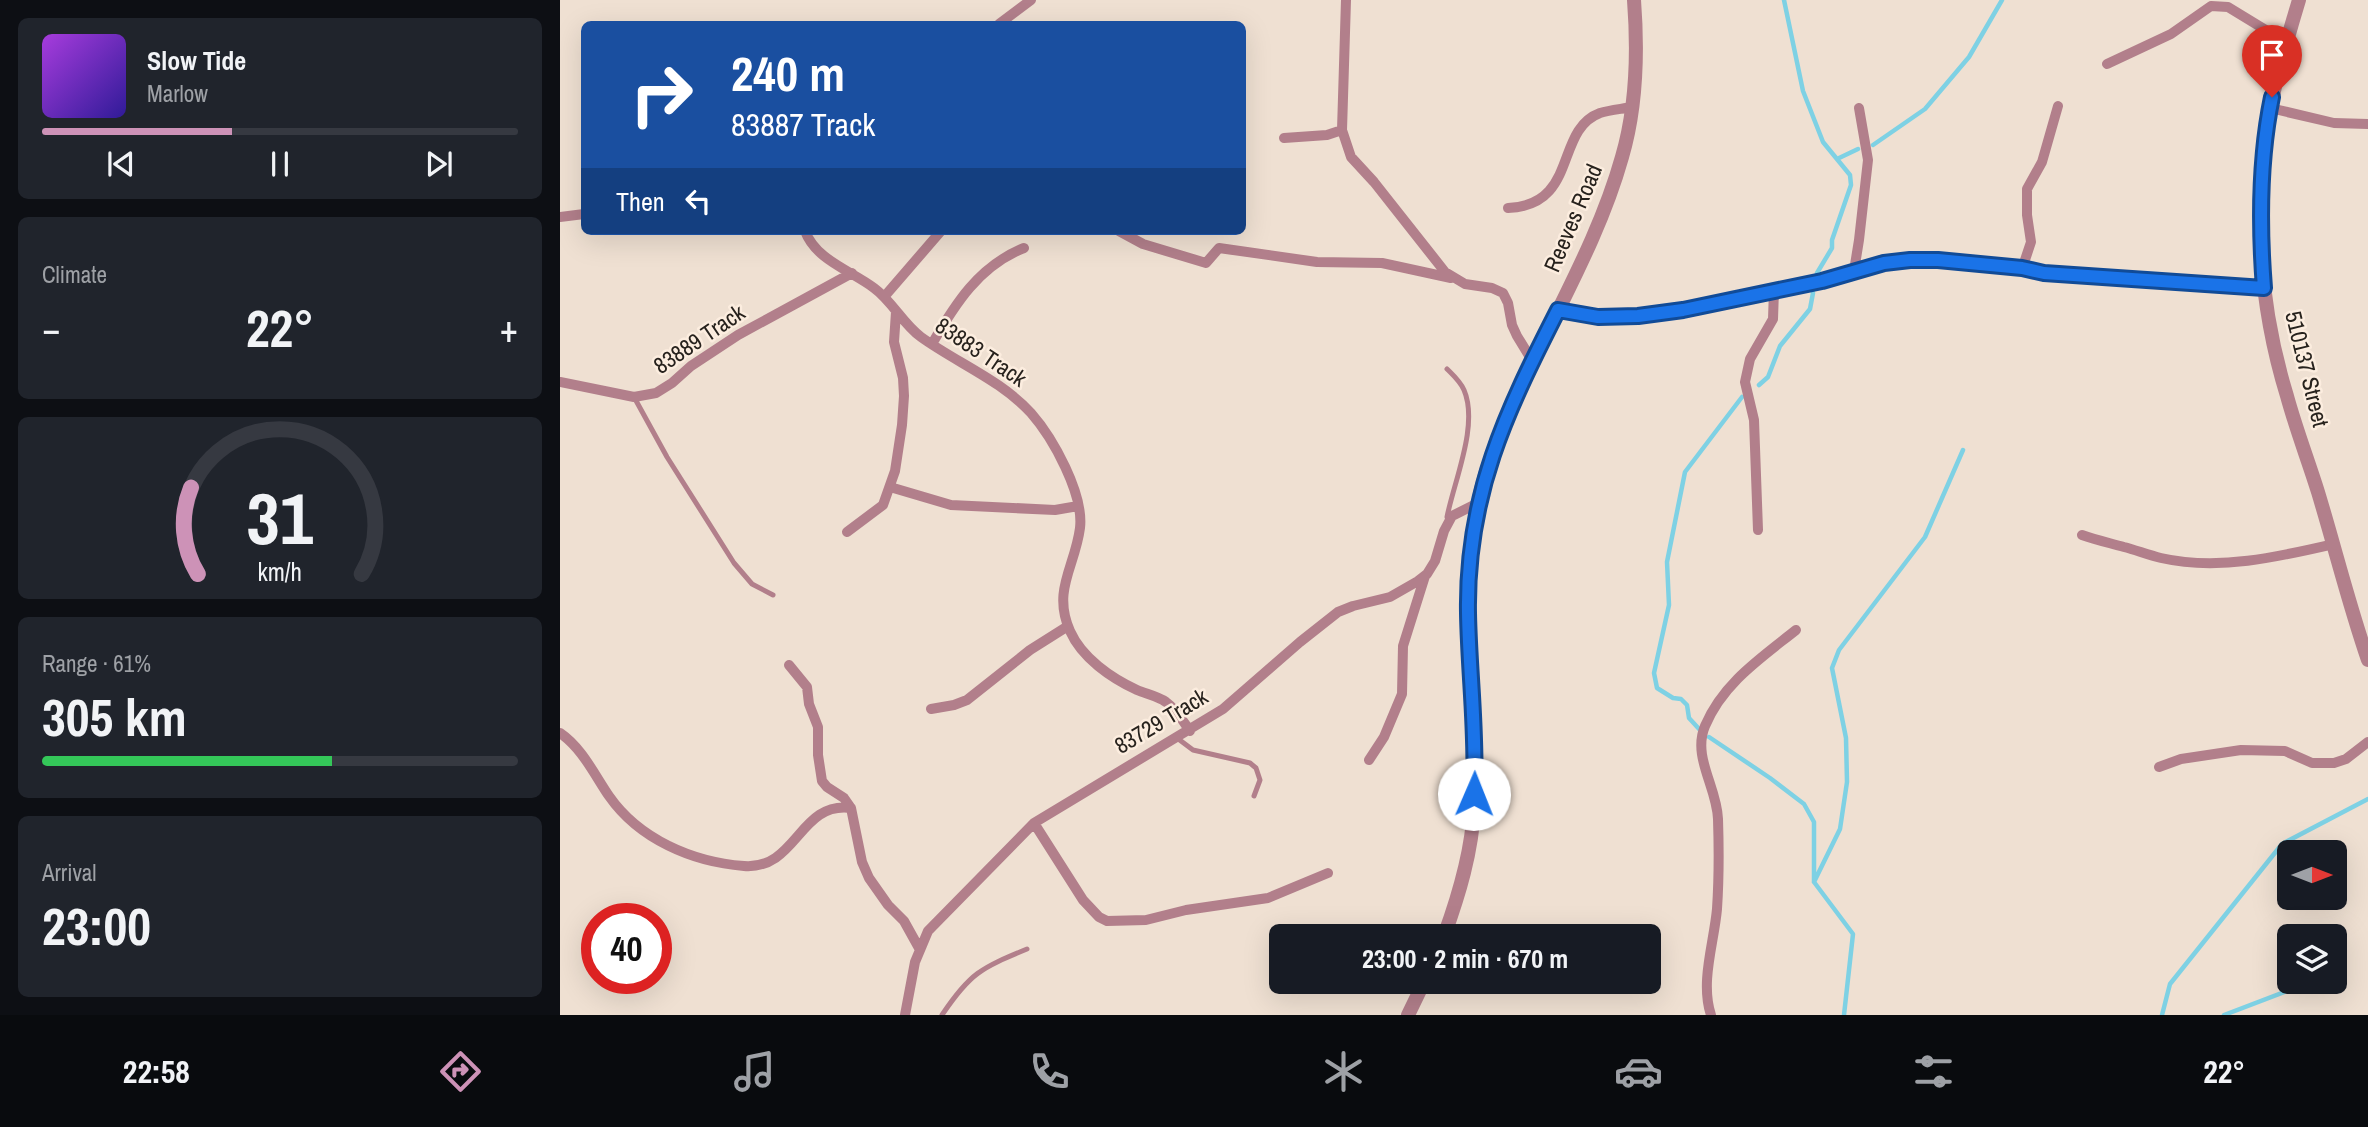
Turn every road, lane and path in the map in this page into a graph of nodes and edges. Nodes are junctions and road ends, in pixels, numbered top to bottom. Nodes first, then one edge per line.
1 (1031, 0) edge
2 (1346, 0) edge
3 (1634, 0) edge
4 (2299, 0) edge
5 (1003, 21) edge
6 (2285, 47) junction
7 (2107, 64) dead end
8 (2058, 106) dead end
9 (1632, 107) junction
10 (1858, 108) dead end
11 (2270, 108) junction
12 (2368, 124) edge
13 (1342, 130) junction
14 (1284, 138) dead end
15 (1508, 208) dead end
16 (581, 214) edge
17 (560, 217) edge
18 (804, 235) edge
19 (938, 235) edge
20 (1126, 235) edge
21 (1024, 248) dead end
22 (2022, 268) junction
23 (1854, 271) junction
24 (852, 273) junction
25 (1455, 279) junction
26 (2264, 288) junction
27 (1774, 290) junction
28 (884, 297) junction
29 (1558, 310) junction
30 (896, 312) junction
31 (932, 344) junction
32 (1532, 362) junction
33 (1447, 369) dead end
34 (560, 382) edge
35 (634, 397) junction
36 (890, 487) junction
37 (1478, 503) junction
38 (1078, 506) junction
39 (1758, 530) dead end
40 (1444, 531) junction
41 (847, 532) dead end
42 (2082, 535) dead end
43 (2334, 544) junction
44 (1424, 576) junction
45 (773, 595) dead end
46 (1068, 626) junction
47 (1796, 630) dead end
48 (2368, 660) edge
49 (789, 665) dead end
50 (931, 709) dead end
51 (1190, 731) junction
52 (560, 733) edge
53 (1177, 738) junction
54 (2368, 742) edge
55 (1369, 760) dead end
56 (2159, 767) dead end
57 (1254, 796) dead end
58 (851, 808) junction
59 (1034, 823) junction
60 (1328, 873) dead end
61 (1448, 924) edge
62 (919, 948) junction
63 (1027, 949) dead end
64 (1418, 994) edge
65 (905, 1015) edge
66 (942, 1015) edge
67 (1408, 1015) edge
68 (1711, 1015) edge

1 - 5 street
2 - 13 street
3 - 9 street, Reeves Road
4 - 6 street, 510137 Street
6 - 7 street
6 - 11 street, 510137 Street
8 - 22 street
9 - 15 street
9 - 29 street, Reeves Road
10 - 23 street
11 - 12 street
11 - 26 street, 510137 Street
13 - 14 street
13 - 25 street
16 - 17 street
18 - 24 street, 83883 Track
19 - 28 street
20 - 25 street
21 - 31 street
22 - 23 street
22 - 26 street
23 - 27 street
24 - 28 street, 83883 Track
24 - 35 street, 83889 Track
25 - 32 street
26 - 43 street, 510137 Street
27 - 29 street
27 - 39 street
28 - 30 street, 83883 Track
29 - 32 street, Reeves Road
30 - 31 street, 83883 Track
30 - 36 street
31 - 38 street, 83883 Track
32 - 37 street, Reeves Road
33 - 40 lane
34 - 35 street, 83889 Track
35 - 45 lane
36 - 38 street
36 - 41 street
37 - 40 street
37 - 61 street, Reeves Road
38 - 46 street, 83883 Track
40 - 44 street
42 - 43 street
43 - 48 street, 510137 Street
44 - 51 street, 83729 Track
44 - 55 street
46 - 50 street
46 - 51 street, 83883 Track
47 - 68 street
49 - 58 street
51 - 53 street, 83729 Track
52 - 58 street
53 - 57 lane
53 - 59 street, 83729 Track
54 - 56 street
58 - 62 street
59 - 60 street
59 - 62 street, 83729 Track
62 - 65 street, 83729 Track
63 - 66 lane
64 - 67 street

